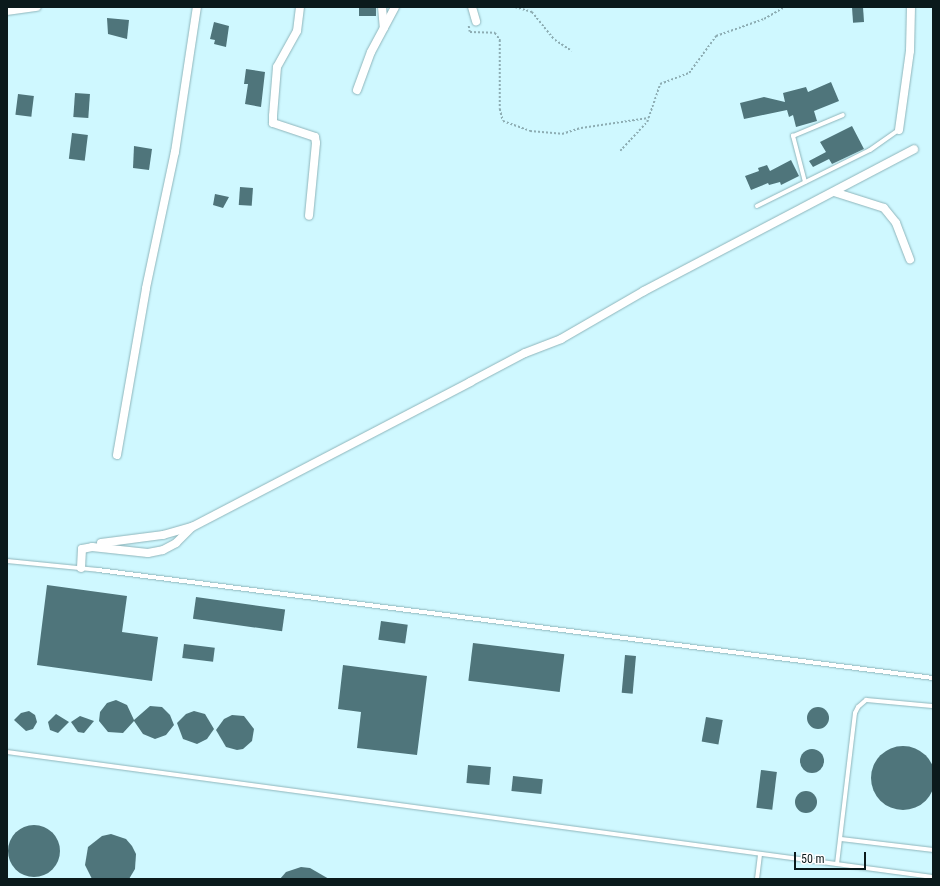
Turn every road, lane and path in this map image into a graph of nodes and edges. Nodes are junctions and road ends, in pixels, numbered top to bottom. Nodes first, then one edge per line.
1 (37, 7) edge
2 (197, 7) edge
3 (300, 7) edge
4 (382, 7) edge
5 (395, 7) edge
6 (472, 7) edge
7 (515, 7) edge
8 (784, 7) edge
9 (911, 7) edge
10 (7, 11) edge
11 (476, 21) joint
12 (384, 28) junction
13 (572, 51) dead end
14 (357, 90) dead end
15 (843, 115) dead end
16 (648, 118) junction
17 (899, 130) joint
18 (914, 149) dead end
19 (620, 151) dead end
20 (805, 182) junction
21 (834, 192) junction
22 (757, 206) dead end
23 (309, 216) dead end
24 (910, 259) dead end
25 (117, 455) dead end
26 (192, 527) junction
27 (92, 547) junction
28 (7, 561) edge
29 (81, 568) junction
30 (933, 678) edge
31 (933, 706) edge
32 (7, 752) edge
33 (841, 839) junction
34 (933, 850) edge
35 (760, 854) junction
36 (837, 864) junction
37 (933, 877) edge
38 (757, 879) edge

1 - 10 street
2 - 25 street
3 - 23 street
4 - 12 street
5 - 12 street
6 - 11 street
7 - 13 path
8 - 16 path
9 - 17 street
11 - 16 path
12 - 14 street
15 - 20 lane
16 - 19 path
17 - 20 lane
18 - 21 street
20 - 22 lane
21 - 24 street
21 - 26 street
26 - 27 street
26 - 27 street
27 - 29 street
28 - 29 lane
29 - 30 lane
31 - 33 lane
32 - 35 lane
33 - 34 lane
33 - 36 lane
35 - 36 lane
35 - 38 lane
36 - 37 lane

